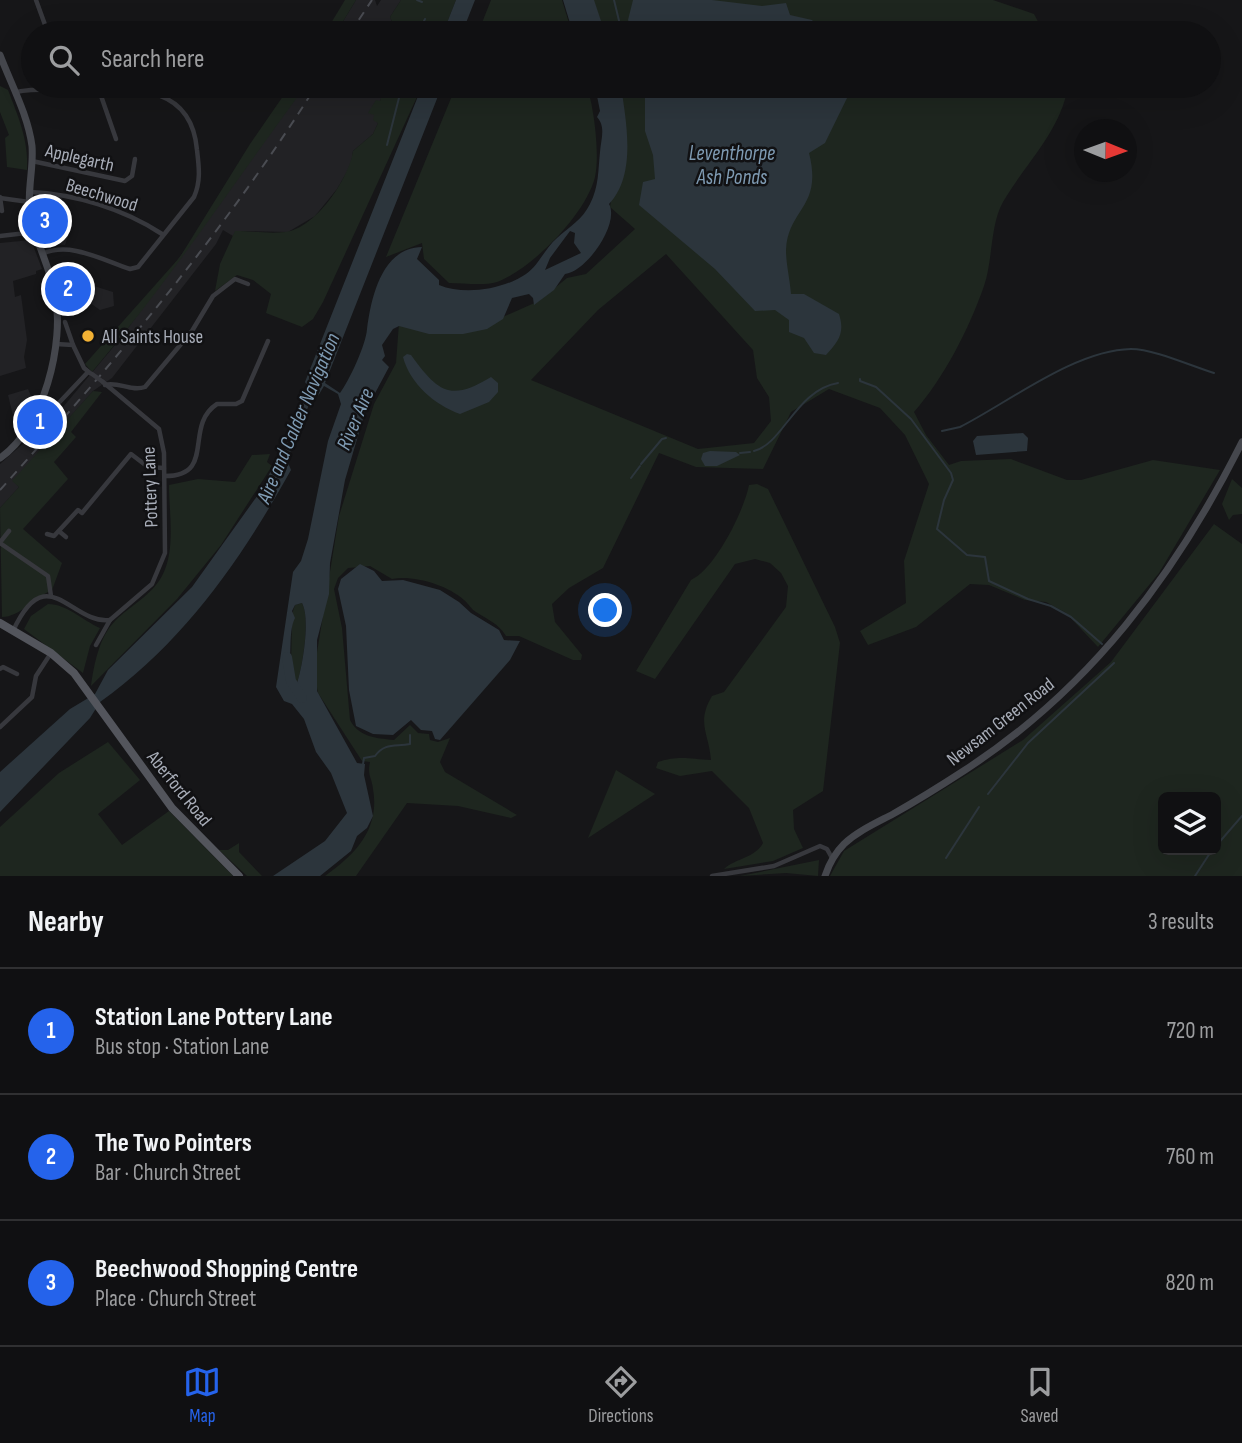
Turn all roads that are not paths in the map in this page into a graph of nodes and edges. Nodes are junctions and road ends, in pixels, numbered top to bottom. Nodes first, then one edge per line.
1 (36, 0) edge
2 (44, 21) edge
3 (0, 55) edge
4 (4, 78) edge
5 (15, 92) junction
6 (21, 92) edge
7 (102, 98) edge
8 (162, 98) edge
9 (116, 139) dead end
10 (135, 159) dead end
11 (32, 161) junction
12 (30, 192) junction
13 (0, 197) edge
14 (29, 202) junction
15 (2, 211) edge
16 (35, 232) junction
17 (162, 234) junction
18 (0, 236) edge
19 (42, 254) junction
20 (248, 284) dead end
21 (62, 325) junction
22 (268, 341) dead end
23 (56, 344) junction
24 (73, 345) junction
25 (88, 372) junction
26 (104, 384) junction
27 (38, 408) junction
28 (1242, 442) edge
29 (0, 458) edge
30 (164, 468) junction
31 (164, 476) junction
32 (9, 531) dead end
33 (60, 532) junction
34 (47, 534) dead end
35 (66, 537) dead end
36 (1, 542) edge
37 (51, 596) junction
38 (110, 620) junction
39 (0, 623) edge
40 (13, 631) junction
41 (96, 645) dead end
42 (51, 653) junction
43 (0, 669) edge
44 (17, 674) dead end
45 (0, 727) edge
46 (832, 859) junction
47 (239, 876) edge
48 (712, 876) edge
49 (825, 876) edge

1 - 2 street
3 - 4 street
4 - 5 street
5 - 6 street
5 - 11 street
7 - 9 street
8 - 17 street
10 - 11 street, Applegarth
11 - 12 street
12 - 14 street
12 - 17 street, Beechwood
13 - 14 street
13 - 15 street
14 - 16 street
16 - 18 street
16 - 19 street
17 - 19 street
19 - 21 street
20 - 26 street
21 - 23 street
21 - 24 street
22 - 31 street
23 - 24 street
23 - 27 street
24 - 25 street
25 - 26 street, Pottery Lane, bridge
25 - 27 street
26 - 30 street, Pottery Lane
27 - 29 street
28 - 46 street, Newsam Green Road
30 - 31 street, Pottery Lane
30 - 33 street
31 - 38 street, Pottery Lane
32 - 36 street
33 - 34 street
33 - 35 street
36 - 37 street
37 - 38 street
37 - 40 street
38 - 41 street, Pottery Lane
39 - 40 main road
40 - 42 main road
42 - 45 street
42 - 47 main road, Aberford Road
43 - 44 street
46 - 48 street
46 - 49 street

